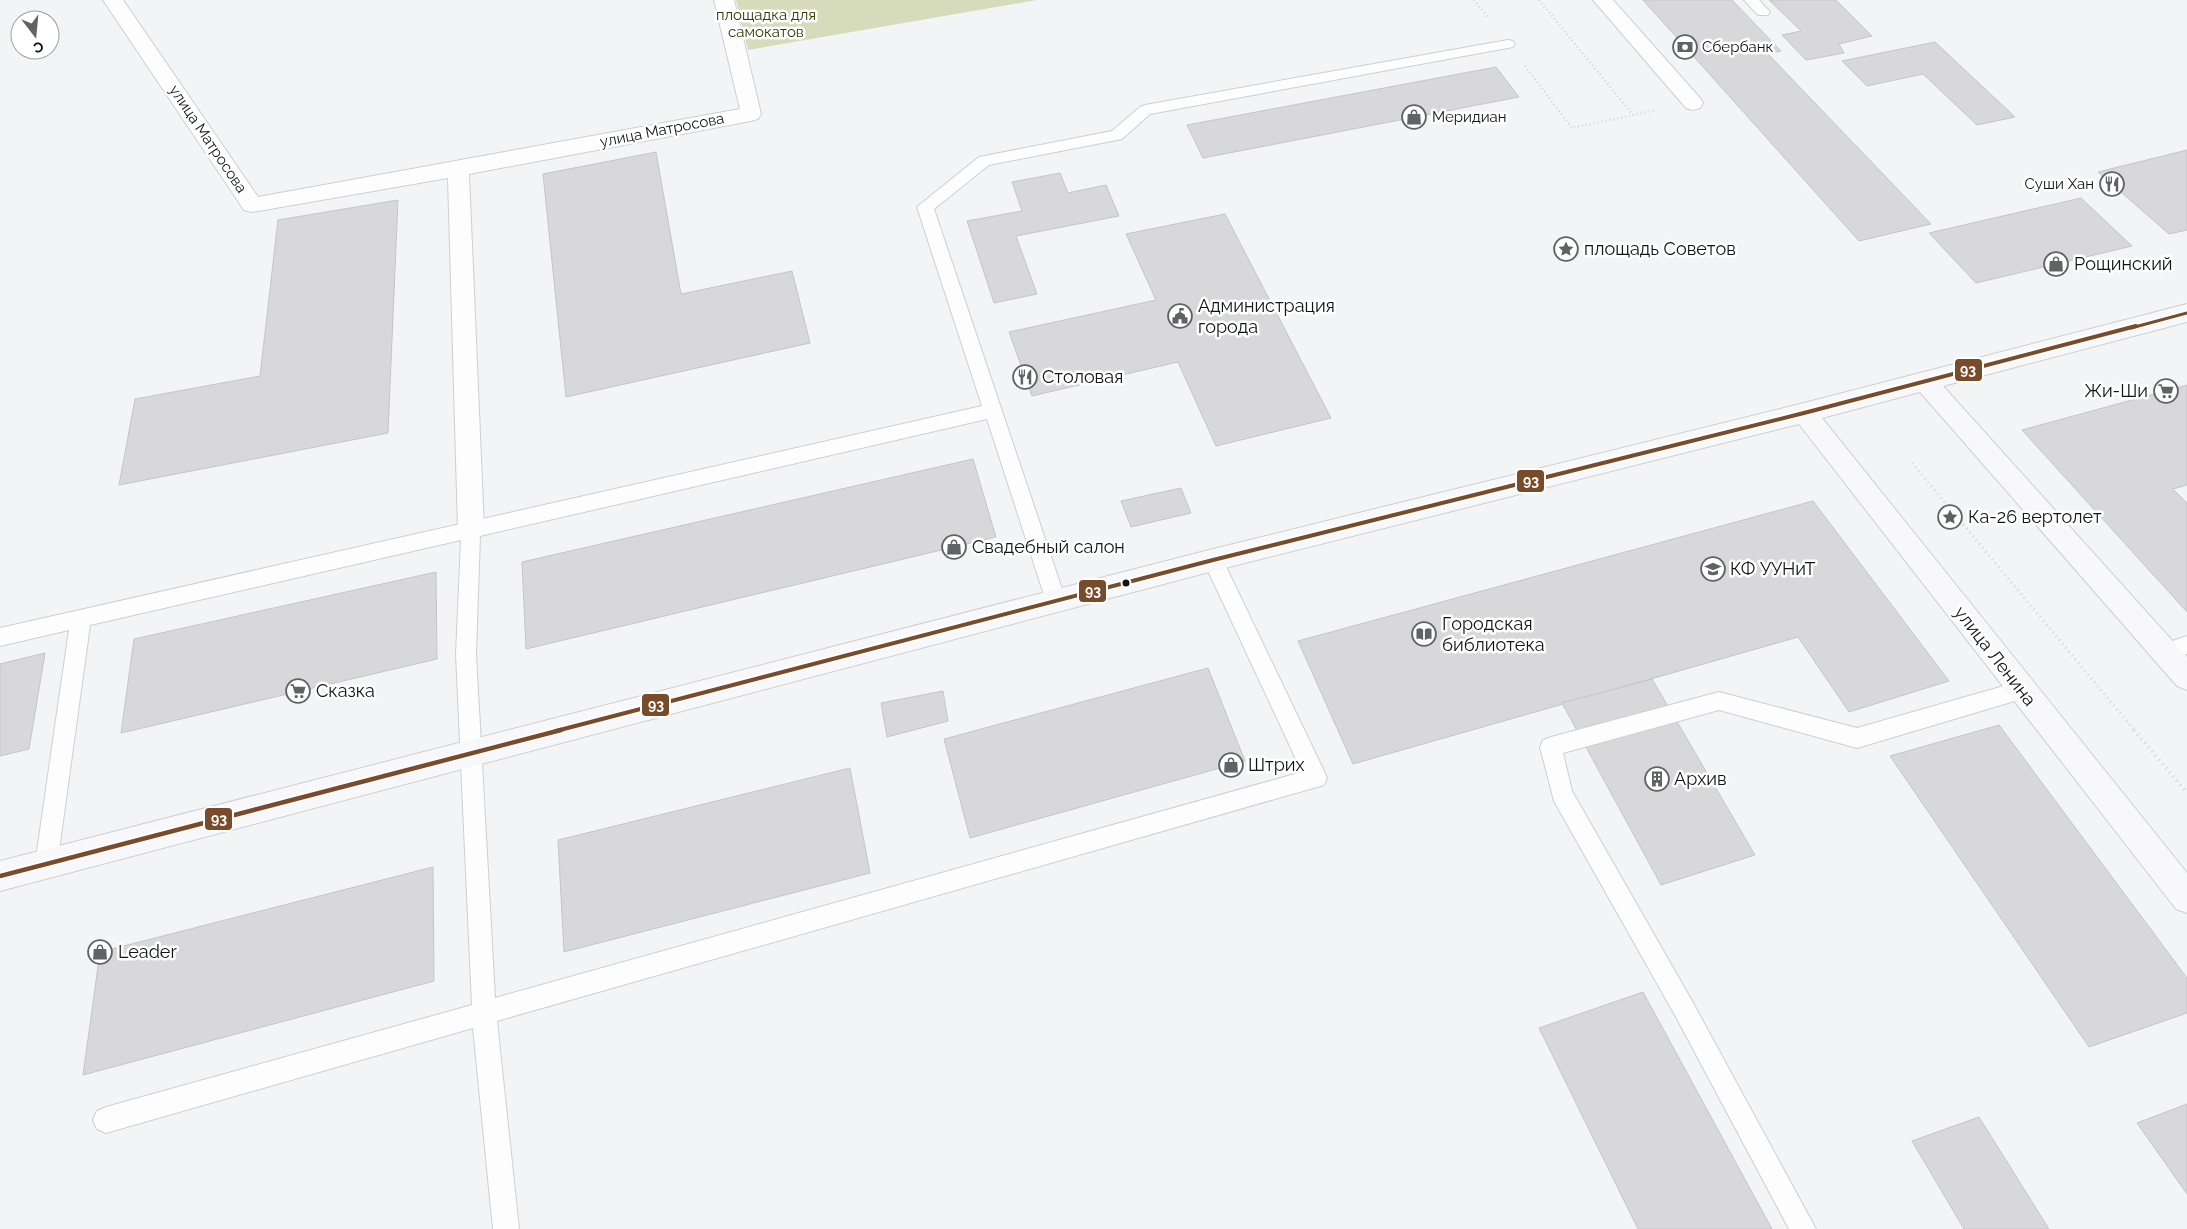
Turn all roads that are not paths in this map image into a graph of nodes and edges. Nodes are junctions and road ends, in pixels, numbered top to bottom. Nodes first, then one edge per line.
1 (113, 0) edge
2 (724, 0) edge
3 (1603, 0) edge
4 (1751, 0) edge
5 (1763, 12) dead end
6 (1508, 44) dead end
7 (1693, 103) road end
8 (458, 169) junction
9 (2187, 313) edge
10 (1925, 382) junction
11 (992, 412) junction
12 (1804, 413) junction
13 (471, 529) junction
14 (1214, 560) junction
15 (1056, 601) junction
16 (81, 618) junction
17 (0, 637) edge
18 (2176, 648) edge
19 (2187, 677) edge
20 (2021, 690) junction
21 (472, 752) junction
22 (46, 865) junction
23 (0, 876) edge
24 (2187, 898) edge
25 (484, 1013) junction
26 (106, 1120) dead end
27 (506, 1229) edge
28 (1803, 1229) edge

1 - 8 street, улица Матросова
2 - 8 street, улица Матросова
3 - 7 street
4 - 5 lane
6 - 11 lane
8 - 13 street
9 - 10 main road
10 - 12 main road
10 - 18 main road
11 - 13 lane
11 - 15 lane
12 - 14 main road
12 - 20 main road, улица Ленина
13 - 16 lane
13 - 21 lane
14 - 15 main road
14 - 25 lane
15 - 21 main road
16 - 17 lane
16 - 22 lane
18 - 19 main road
20 - 24 main road, улица Ленина
20 - 28 lane
21 - 22 main road
21 - 25 lane
22 - 23 main road
25 - 26 lane
25 - 27 lane

